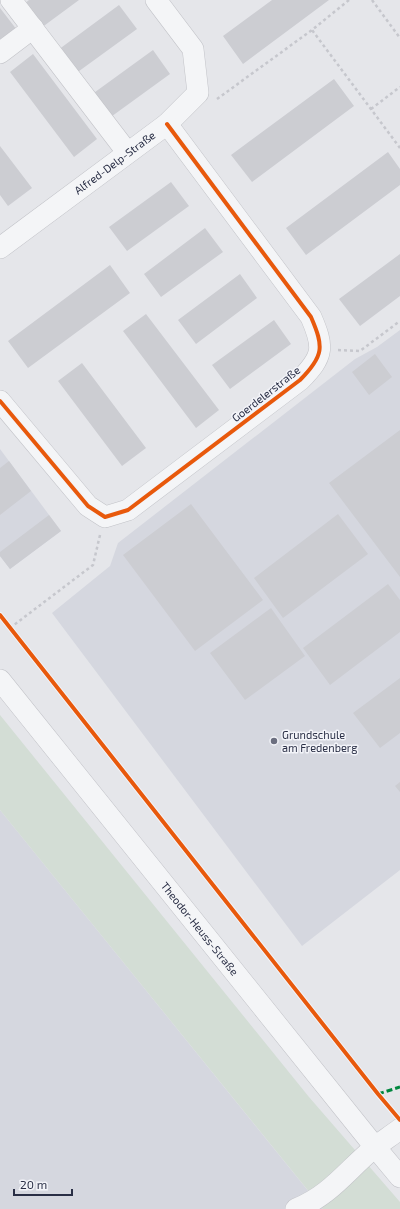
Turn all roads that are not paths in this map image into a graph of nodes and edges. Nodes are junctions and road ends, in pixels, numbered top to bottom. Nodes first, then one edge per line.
1 (11, 0) edge
2 (156, 0) edge
3 (33, 28) junction
4 (0, 53) edge
5 (167, 124) junction
6 (128, 152) junction
7 (0, 248) edge
8 (0, 401) edge
9 (0, 680) edge
10 (400, 1129) edge
11 (375, 1147) junction
12 (400, 1176) edge
13 (296, 1209) edge

1 - 3 street
2 - 5 street, Alfred-Delp-Straße
3 - 4 street
3 - 6 street
5 - 6 street, Alfred-Delp-Straße
5 - 8 street, Goerdelerstraße
6 - 7 street, Alfred-Delp-Straße
9 - 11 street, Theodor-Heuss-Straße
10 - 11 street
11 - 12 street, Theodor-Heuss-Straße
11 - 13 street

